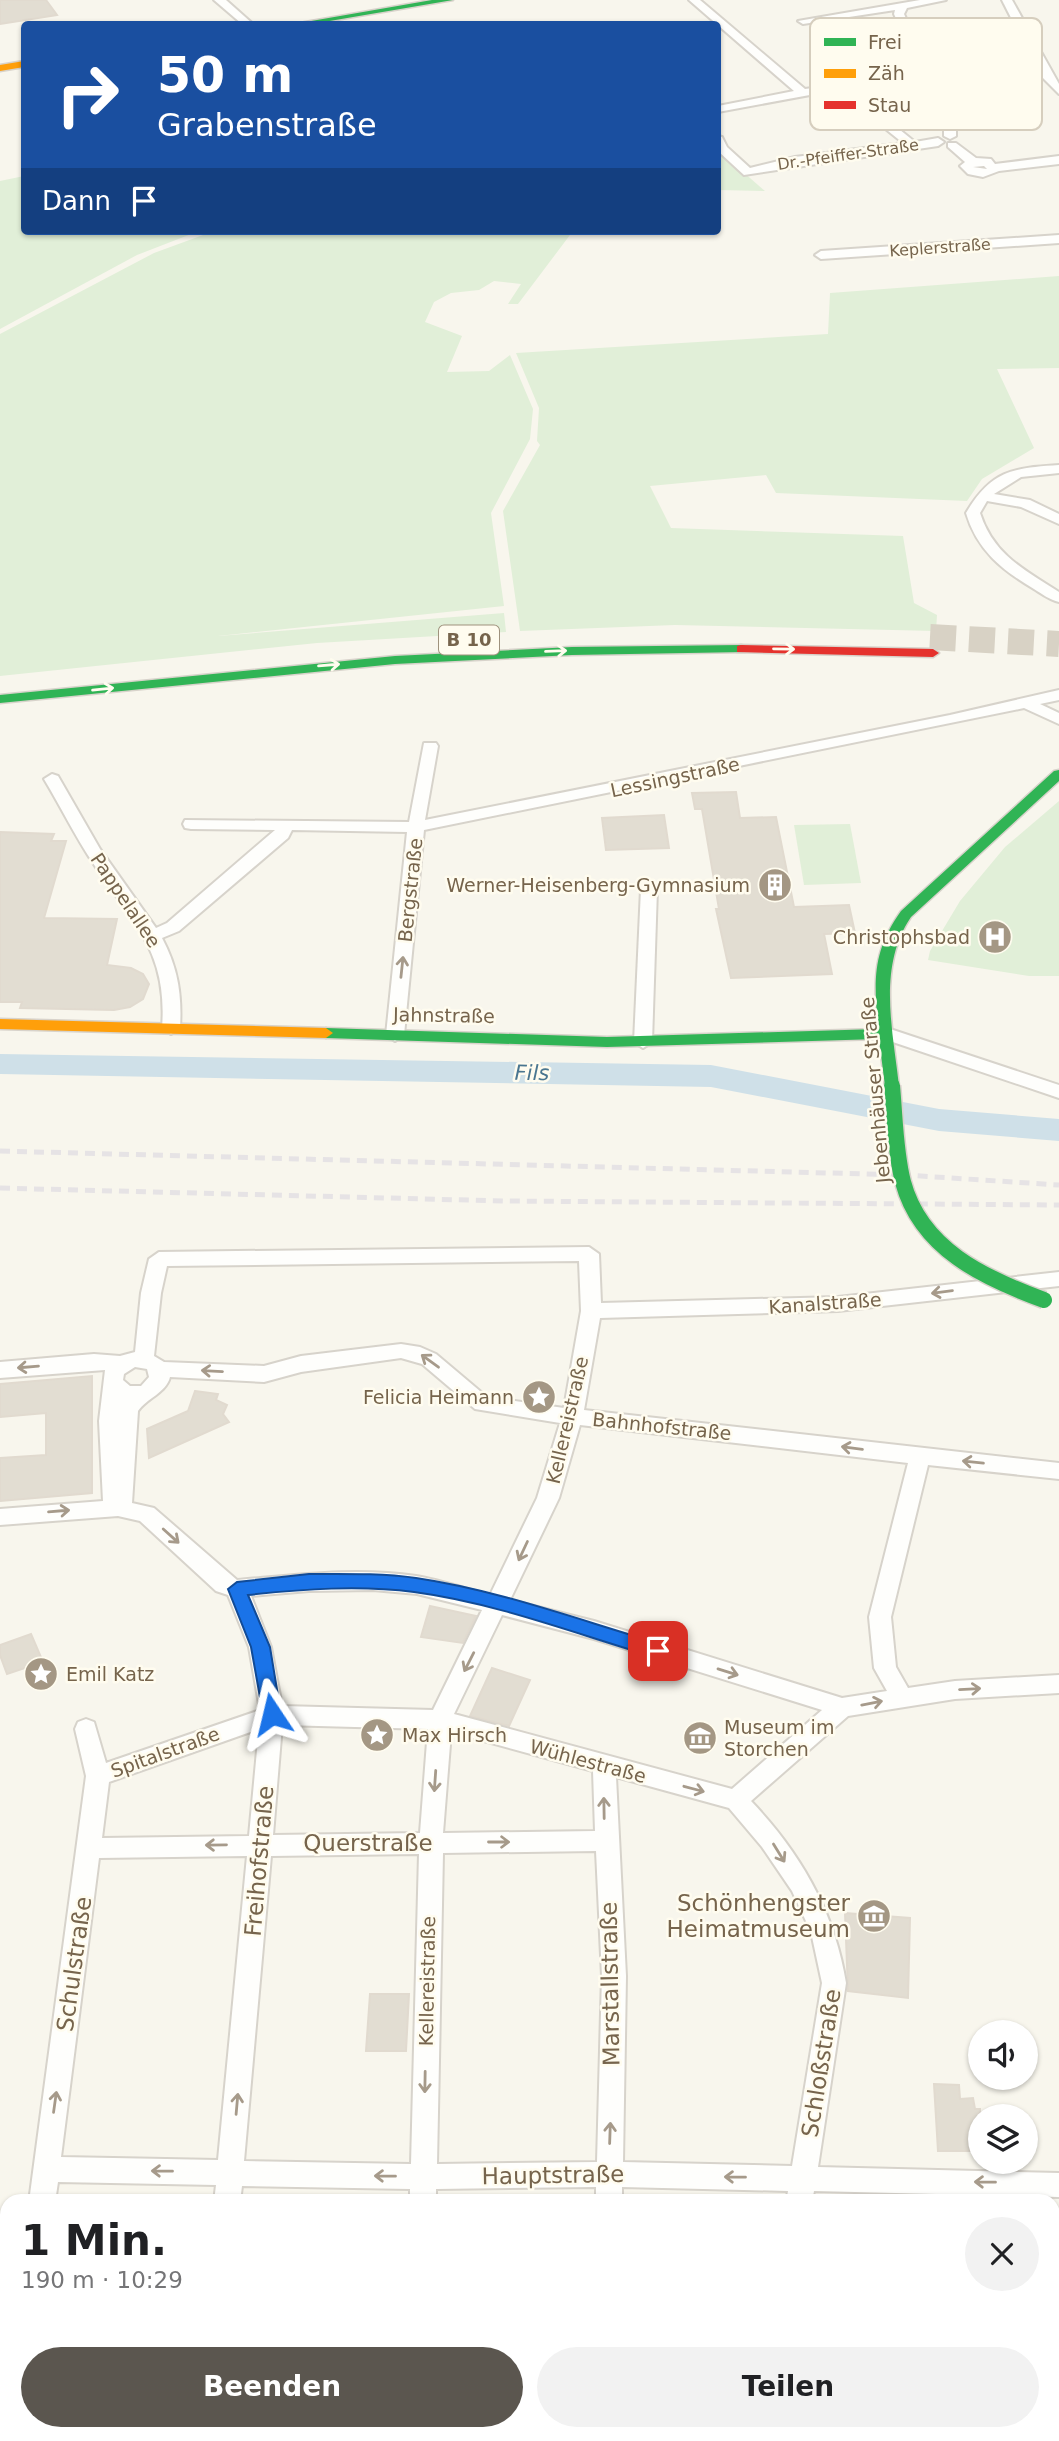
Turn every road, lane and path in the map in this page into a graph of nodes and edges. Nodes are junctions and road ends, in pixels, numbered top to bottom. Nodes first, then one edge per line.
1 (219, 0) edge
2 (449, 0) edge
3 (694, 0) edge
4 (941, 0) edge
5 (1007, 0) edge
6 (902, 7) junction
7 (829, 18) edge
8 (901, 18) edge
9 (1016, 18) edge
10 (244, 21) edge
11 (317, 21) edge
12 (719, 21) edge
13 (810, 21) edge
14 (803, 22) dead end
15 (721, 23) edge
16 (21, 64) edge
17 (1042, 67) edge
18 (0, 68) edge
19 (1059, 91) edge
20 (810, 92) edge
21 (803, 93) junction
22 (721, 108) edge
23 (894, 130) edge
24 (950, 130) edge
25 (951, 141) junction
26 (911, 144) junction
27 (721, 146) edge
28 (1059, 160) edge
29 (1059, 239) edge
30 (821, 255) dead end
31 (1059, 469) edge
32 (982, 496) junction
33 (1059, 520) edge
34 (1059, 598) edge
35 (726, 633) dead end
36 (604, 634) dead end
37 (5, 683) edge
38 (1059, 695) edge
39 (0, 699) edge
40 (1028, 704) junction
41 (1059, 719) edge
42 (430, 746) dead end
43 (1059, 774) edge
44 (52, 779) dead end
45 (191, 824) dead end
46 (286, 825) junction
47 (416, 827) junction
48 (649, 889) dead end
49 (153, 936) junction
50 (0, 1024) edge
51 (171, 1028) junction
52 (887, 1034) junction
53 (395, 1035) junction
54 (643, 1042) junction
55 (1059, 1092) edge
56 (1059, 1279) edge
57 (1051, 1302) edge
58 (591, 1311) junction
59 (122, 1364) junction
60 (151, 1364) junction
61 (0, 1370) edge
62 (116, 1388) junction
63 (139, 1394) junction
64 (573, 1415) junction
65 (920, 1457) junction
66 (1059, 1471) edge
67 (118, 1508) junction
68 (0, 1517) edge
69 (237, 1589) junction
70 (499, 1604) junction
71 (1059, 1684) edge
72 (902, 1697) junction
73 (842, 1707) junction
74 (272, 1714) junction
75 (440, 1720) junction
76 (86, 1729) dead end
77 (604, 1767) junction
78 (98, 1776) junction
79 (736, 1800) junction
80 (605, 1841) junction
81 (431, 1842) junction
82 (260, 1843) junction
83 (89, 1848) junction
84 (46, 2169) junction
85 (230, 2172) junction
86 (608, 2174) junction
87 (1059, 2185) edge
88 (423, 2189) edge
89 (801, 2190) edge
90 (44, 2194) edge
91 (228, 2194) edge
92 (609, 2194) edge

1 - 10 street
2 - 11 main road
3 - 12 street
4 - 6 street
5 - 9 street
6 - 7 street
6 - 8 street
13 - 14 street
15 - 21 street
16 - 18 main road
17 - 19 street
20 - 21 street
21 - 22 street
23 - 26 street
24 - 25 street
25 - 26 street, Dr.-Pfeiffer-Straße
25 - 28 street
26 - 27 street, Dr.-Pfeiffer-Straße
29 - 30 street, Keplerstraße
31 - 32 street
32 - 33 street
32 - 34 street
39 -> 35 main road, B 10
36 - 37 main road, B 10
38 - 40 street, Lessingstraße
40 - 41 street
40 - 47 street, Lessingstraße
42 - 47 street, Bergstraße
43 - 52 main road, Jebenhäuser Straße
44 - 49 street, Pappelallee
45 - 46 street, Lessingstraße
46 - 47 street, Lessingstraße
46 - 49 street
53 -> 47 street, Bergstraße
48 - 54 street
49 - 51 street, Pappelallee
50 - 51 main road, Jahnstraße
51 - 53 main road, Jahnstraße
52 - 54 main road, Jahnstraße
52 - 55 street
52 - 57 main road, Jebenhäuser Straße, bridge
53 - 54 main road, Jahnstraße
56 -> 58 street, Kanalstraße
58 - 60 street, Kellereistraße
58 - 64 street, Kellereistraße
59 - 60 street
59 -> 61 street
59 - 62 street
60 - 63 street
64 -> 60 street, Bahnhofstraße
62 - 63 street
62 - 67 street
63 - 67 street
65 -> 64 street, Bahnhofstraße
64 -> 70 street, Kellereistraße
66 -> 65 street, Bahnhofstraße
65 - 72 street
68 -> 67 street
67 -> 69 street
69 - 70 street
69 - 74 street, Freihofstraße
70 -> 73 street
70 -> 75 street, Kellereistraße
72 -> 71 street
73 -> 72 street
73 - 79 street
74 - 75 street, Spitalstraße
74 - 78 street, Spitalstraße
74 - 82 street, Freihofstraße
75 - 77 street, Wühlestraße
75 -> 81 street, Kellereistraße
76 - 78 street, Schulstraße
77 -> 79 street, Wühlestraße
80 -> 77 street, Marstallstraße
78 - 83 street, Schulstraße
79 -> 89 street, Schloßstraße
81 -> 80 street, Querstraße
86 -> 80 street, Marstallstraße
81 - 82 street, Querstraße
81 -> 88 street, Kellereistraße
82 -> 83 street, Querstraße
85 -> 82 street, Freihofstraße
84 -> 83 street, Schulstraße
85 -> 84 street, Hauptstraße
84 - 90 street, Schulstraße
88 -> 85 street, Hauptstraße
85 - 91 street, Freihofstraße
86 - 88 street, Hauptstraße
89 -> 86 street, Hauptstraße
86 - 92 street, Marstallstraße
87 -> 89 street, Hauptstraße

